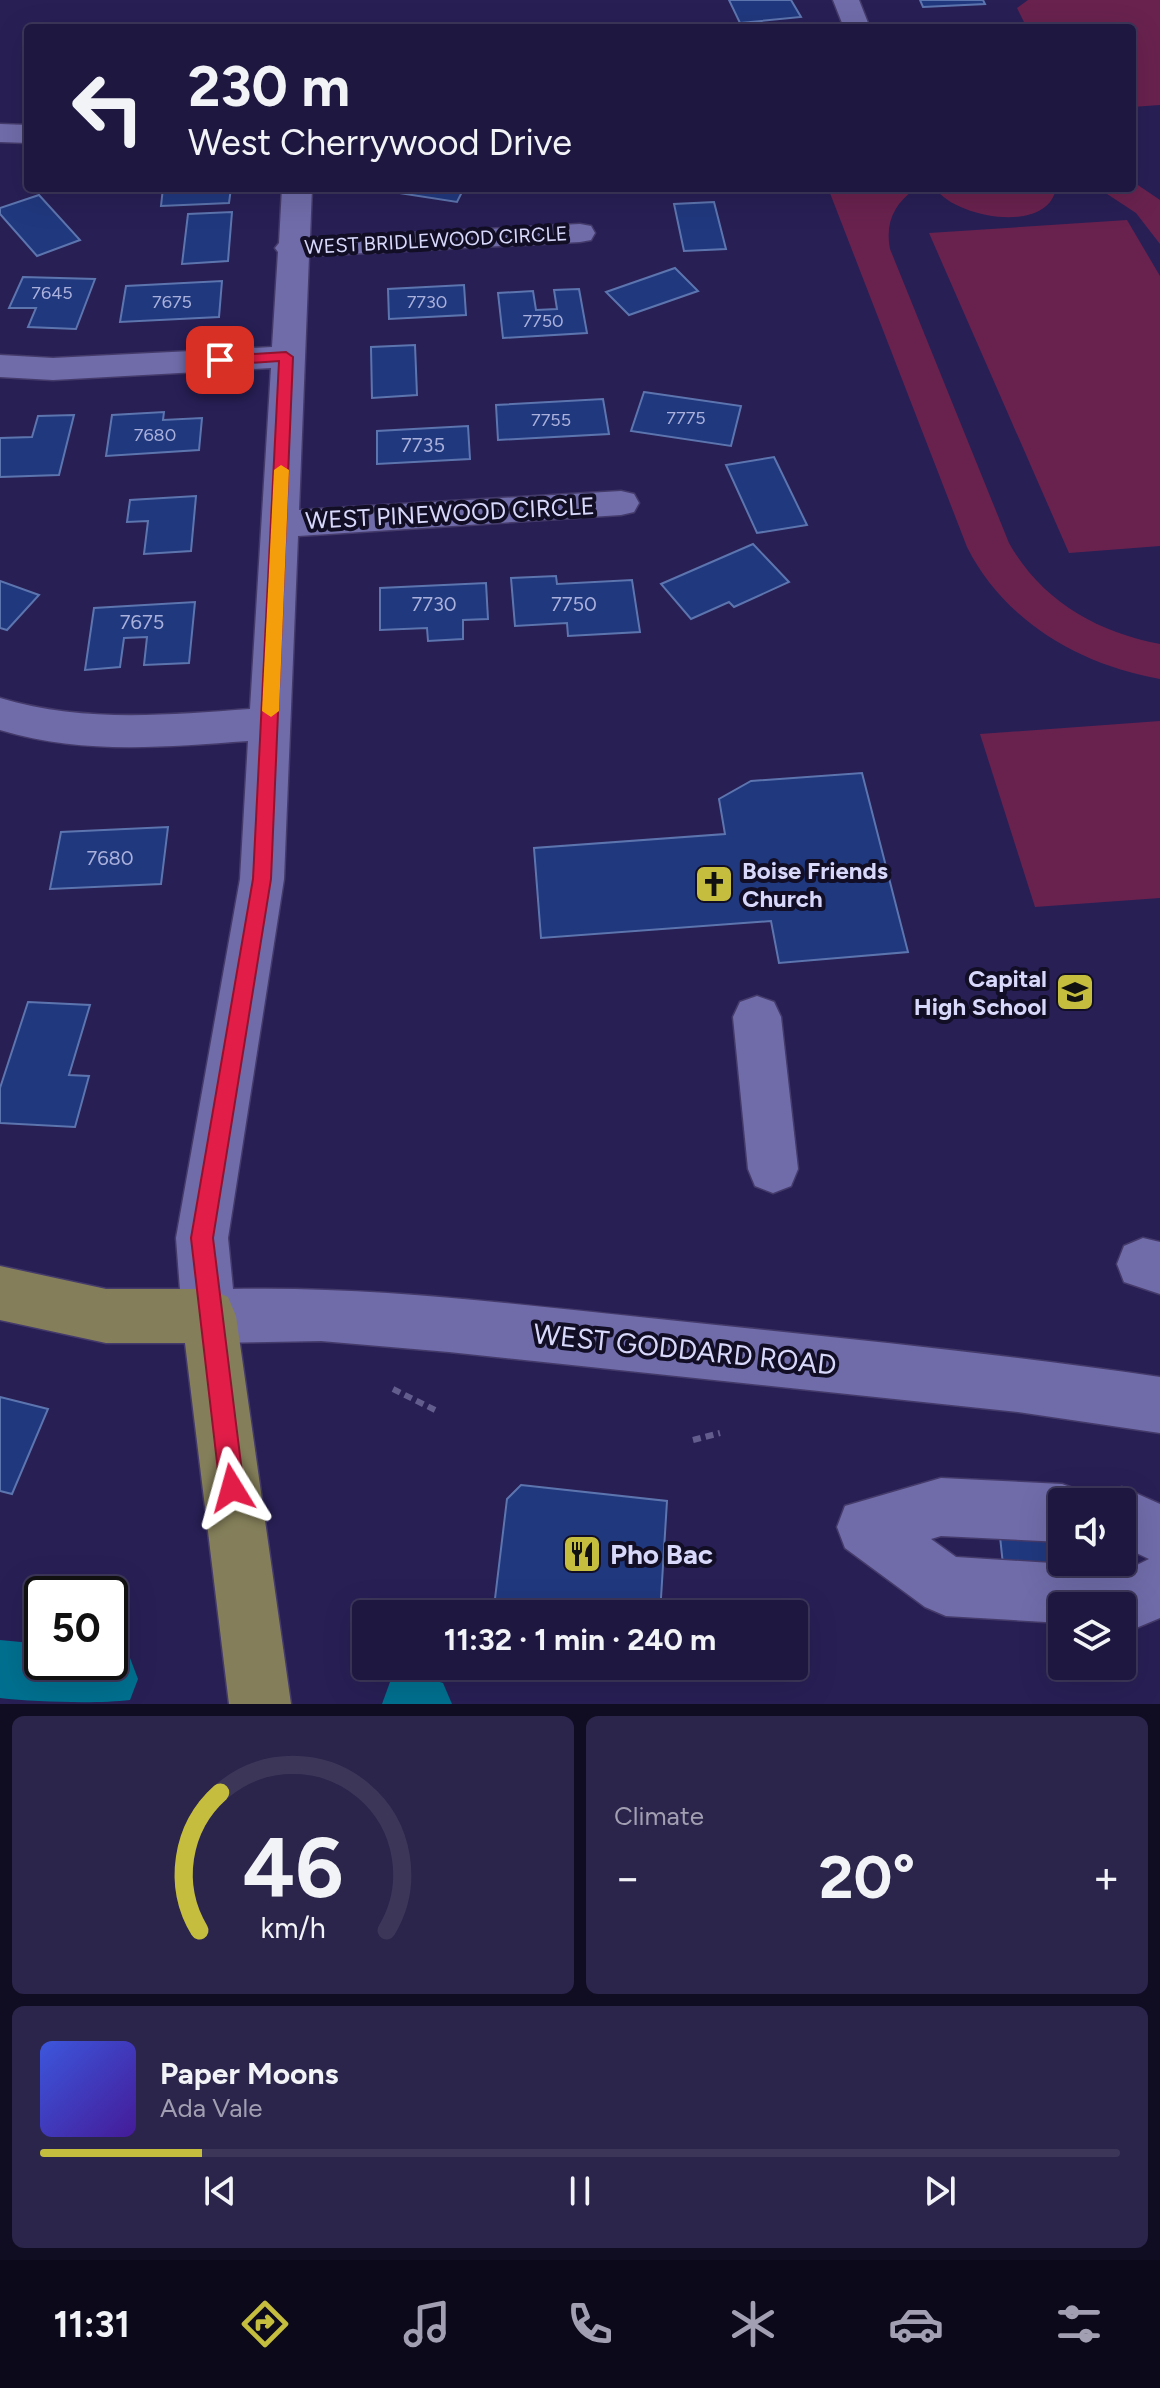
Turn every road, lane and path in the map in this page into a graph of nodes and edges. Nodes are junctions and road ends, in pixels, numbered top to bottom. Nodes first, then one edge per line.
1 (846, 0) edge
2 (855, 24) edge
3 (0, 133) edge
4 (24, 134) edge
5 (297, 192) edge
6 (580, 233) dead end
7 (291, 248) junction
8 (286, 357) junction
9 (0, 366) edge
10 (621, 503) dead end
11 (279, 524) junction
12 (0, 714) edge
13 (270, 723) junction
14 (757, 1017) dead end
15 (773, 1169) dead end
16 (0, 1293) edge
17 (209, 1316) junction
18 (393, 1389) dead end
19 (1160, 1405) edge
20 (437, 1411) dead end
21 (720, 1433) dead end
22 (693, 1440) dead end
23 (1048, 1512) edge
24 (1136, 1523) edge
25 (1160, 1534) edge
26 (1160, 1584) edge
27 (260, 1704) edge

1 - 2 street
3 - 4 street
5 - 7 street
6 - 7 street, WEST BRIDLEWOOD CIRCLE
7 - 8 street
8 - 9 street
8 - 11 street
10 - 11 street, WEST PINEWOOD CIRCLE
11 - 13 street
12 - 13 street
13 - 17 street
14 - 15 street
16 - 17 main road
17 - 19 street, WEST GODDARD ROAD
17 - 27 main road
18 - 20 path
21 - 22 path
23 - 26 street
24 - 25 street

